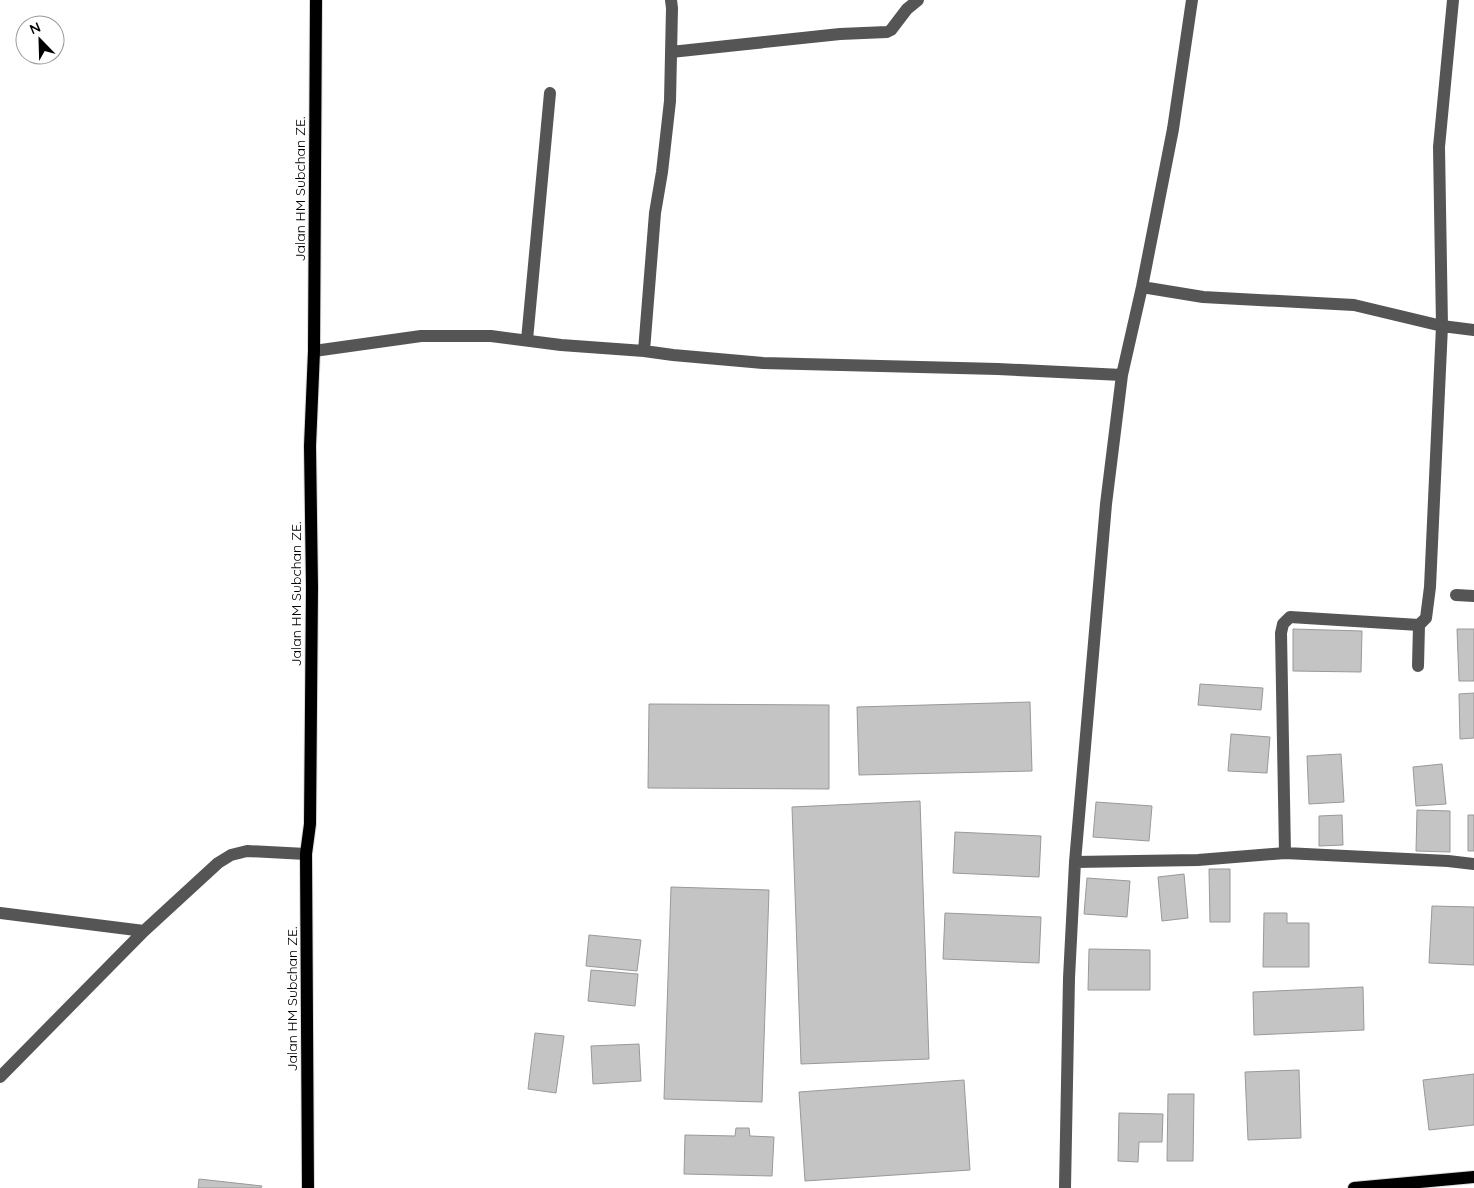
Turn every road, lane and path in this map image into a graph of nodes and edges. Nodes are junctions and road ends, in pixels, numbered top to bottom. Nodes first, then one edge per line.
1 (316, 0) edge
2 (671, 0) edge
3 (918, 0) edge
4 (1192, 0) edge
5 (1453, 0) edge
6 (671, 52) junction
7 (550, 93) dead end
8 (1142, 287) junction
9 (1442, 326) junction
10 (1474, 330) edge
11 (528, 340) junction
12 (314, 351) junction
13 (644, 351) junction
14 (1122, 375) junction
15 (1456, 595) dead end
16 (1474, 596) edge
17 (1419, 625) junction
18 (1418, 666) dead end
19 (1285, 853) junction
20 (306, 854) junction
21 (1075, 862) junction
22 (1474, 864) edge
23 (0, 913) edge
24 (144, 931) junction
25 (0, 1077) edge
26 (1474, 1177) edge
27 (308, 1188) edge
28 (1065, 1188) edge
29 (1354, 1188) edge

1 - 12 main road, Jalan HM Subchan ZE.
2 - 6 street
3 - 6 street
4 - 8 street
5 - 9 street
6 - 13 street
7 - 11 street
8 - 9 street
8 - 14 street
9 - 10 street
9 - 17 street
11 - 12 street
11 - 13 street
12 - 20 main road, Jalan HM Subchan ZE.
13 - 14 street
14 - 21 street
15 - 16 street
17 - 18 street
17 - 19 street
19 - 21 street
19 - 22 street
20 - 24 street
20 - 27 main road, Jalan HM Subchan ZE.
21 - 28 street
23 - 24 street
24 - 25 street
26 - 29 main road

